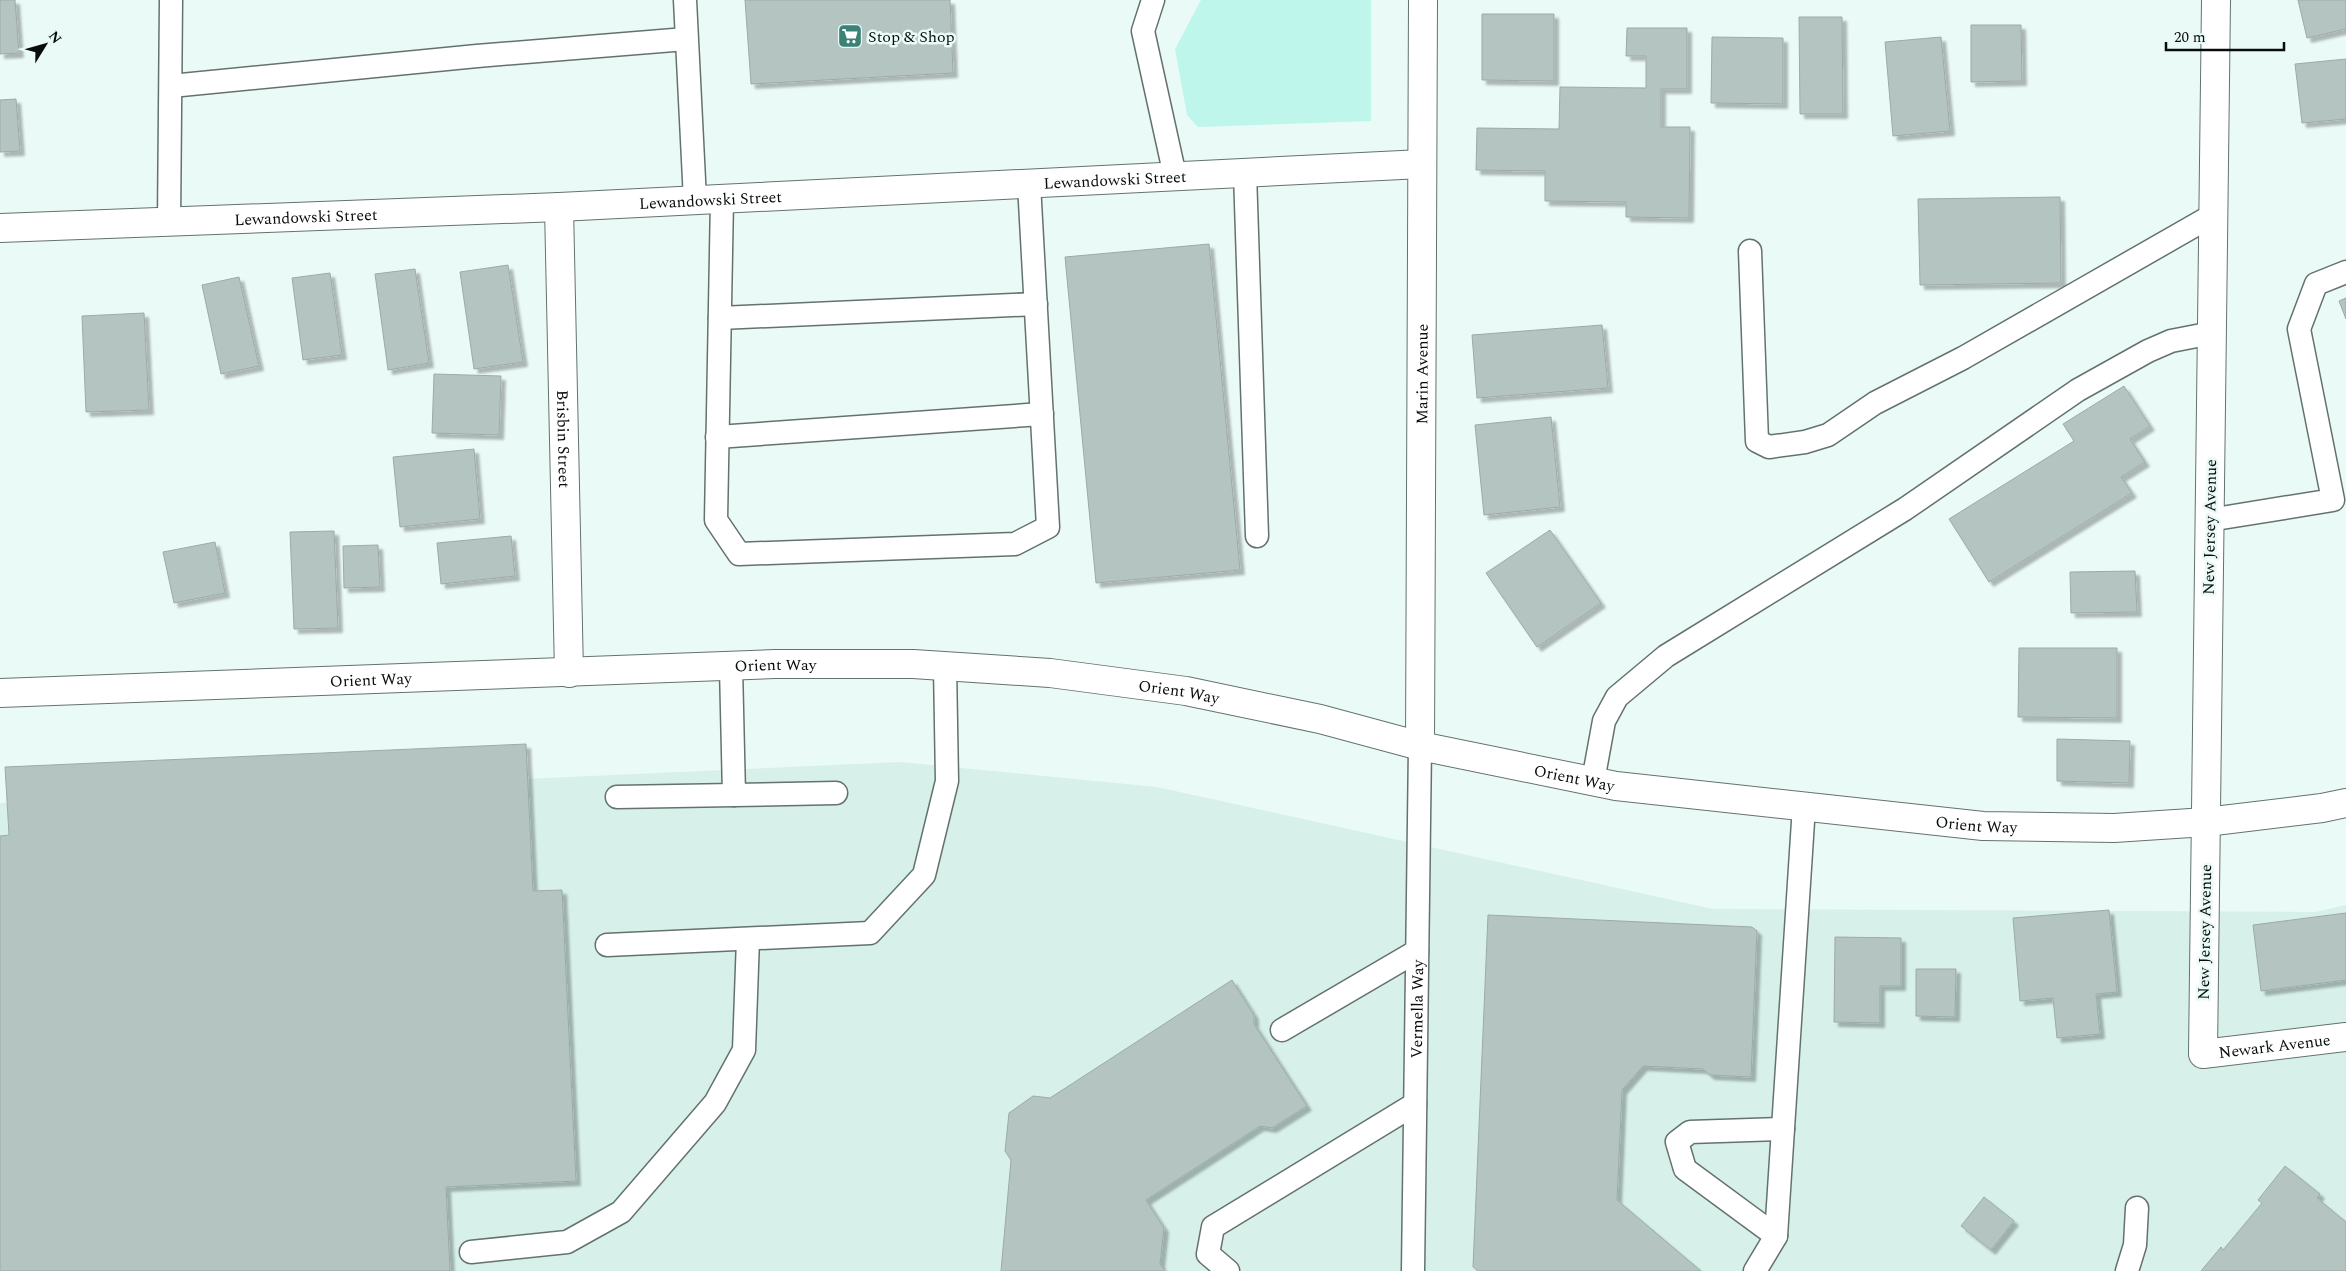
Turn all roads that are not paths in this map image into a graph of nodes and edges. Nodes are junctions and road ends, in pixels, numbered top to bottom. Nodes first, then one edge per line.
1 (171, 0) edge
2 (685, 0) edge
3 (1153, 0) edge
4 (1423, 0) edge
5 (2216, 0) edge
6 (686, 39) junction
7 (171, 86) junction
8 (1422, 164) junction
9 (1245, 173) junction
10 (1175, 176) junction
11 (1029, 184) junction
12 (722, 199) junction
13 (695, 200) junction
14 (559, 207) junction
15 (2213, 215) junction
16 (169, 222) junction
17 (0, 228) edge
18 (1750, 250) dead end
19 (2346, 272) edge
20 (1036, 304) junction
21 (720, 318) junction
22 (2212, 332) junction
23 (1042, 414) junction
24 (717, 437) junction
25 (2210, 520) junction
26 (1257, 536) dead end
27 (945, 666) junction
28 (731, 667) junction
29 (569, 673) junction
30 (0, 693) edge
31 (1420, 746) junction
32 (1593, 781) junction
33 (836, 793) dead end
34 (734, 795) junction
35 (617, 797) dead end
36 (2346, 803) edge
37 (1804, 806) junction
38 (2206, 822) junction
39 (748, 938) junction
40 (607, 945) dead end
41 (1417, 951) junction
42 (1282, 1030) dead end
43 (2346, 1037) edge
44 (2203, 1054) joint
45 (1415, 1104) junction
46 (1783, 1129) junction
47 (2137, 1208) dead end
48 (1776, 1236) junction
49 (470, 1252) dead end
50 (1228, 1271) edge
51 (1413, 1271) edge
52 (1755, 1271) edge
53 (2127, 1271) edge

1 - 7 lane
2 - 6 lane
3 - 10 lane
4 - 8 street, Marin Avenue
5 - 15 street, New Jersey Avenue
6 - 7 lane
6 - 13 lane
7 - 16 lane
8 - 9 street, Lewandowski Street
8 - 31 street, Marin Avenue
9 - 10 street, Lewandowski Street
9 - 26 lane
10 - 11 street, Lewandowski Street
11 - 12 street, Lewandowski Street
11 - 20 lane
12 - 13 street, Lewandowski Street
12 - 21 lane
13 - 14 street, Lewandowski Street
14 - 16 street, Lewandowski Street
14 - 29 street, Brisbin Street
15 - 18 lane
15 - 22 street, New Jersey Avenue
16 - 17 street, Lewandowski Street
19 - 25 lane
20 - 21 lane
20 - 23 lane
21 - 24 lane
22 - 25 street, New Jersey Avenue
22 - 32 lane
23 - 24 lane
23 - 24 lane
25 - 38 street, New Jersey Avenue
27 - 28 street, Orient Way
27 - 31 street, Orient Way
27 - 39 lane
28 - 29 street, Orient Way
28 - 34 lane
29 - 30 street, Orient Way
31 - 32 street, Orient Way
31 - 41 lane, Vermella Way
32 - 37 street, Orient Way
33 - 34 lane
34 - 35 lane
36 - 38 street, Orient Way
37 - 38 street, Orient Way
37 - 46 lane
38 - 44 street, New Jersey Avenue
39 - 40 lane
39 - 49 lane
41 - 42 lane
41 - 45 lane, Vermella Way
43 - 44 street, Newark Avenue
45 - 50 lane
45 - 51 lane, Vermella Way
46 - 48 lane
46 - 48 lane
47 - 53 lane
48 - 52 lane

